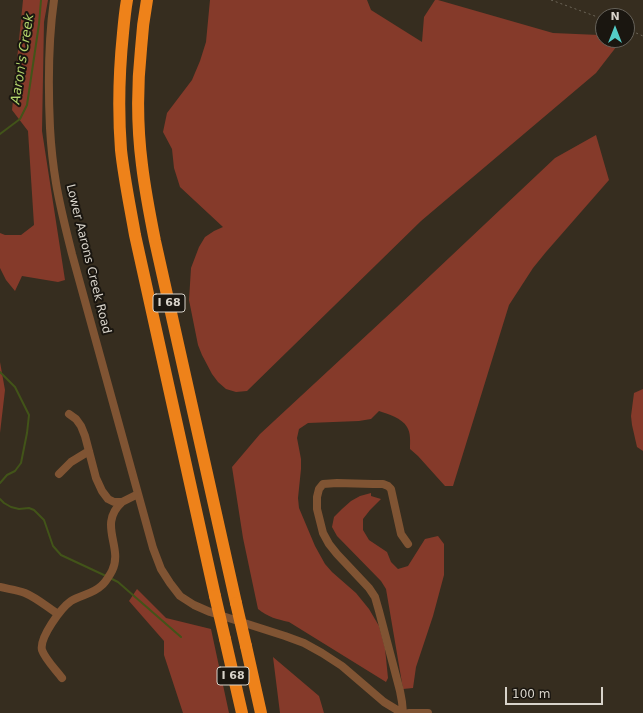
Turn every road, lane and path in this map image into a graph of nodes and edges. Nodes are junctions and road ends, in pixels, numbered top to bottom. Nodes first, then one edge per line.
1 (54, 0) edge
2 (128, 0) edge
3 (147, 0) edge
4 (552, 0) edge
5 (595, 16) edge
6 (69, 414) dead end
7 (89, 451) junction
8 (59, 474) dead end
9 (138, 494) junction
10 (122, 502) junction
11 (408, 544) dead end
12 (0, 587) edge
13 (58, 614) junction
14 (62, 678) dead end
15 (242, 713) edge
16 (261, 713) edge
17 (402, 713) edge
18 (409, 713) edge
19 (428, 713) edge

1 - 9 street, Lower Aarons Creek Road
2 - 15 highway, I 68, bridge
3 - 16 highway, I 68, bridge
4 - 5 path
6 - 7 street
7 - 8 street
7 - 10 street
9 - 10 street
9 - 17 street, Lower Aarons Creek Road
10 - 13 street
11 - 17 street
12 - 13 street
13 - 14 street
18 - 19 street

